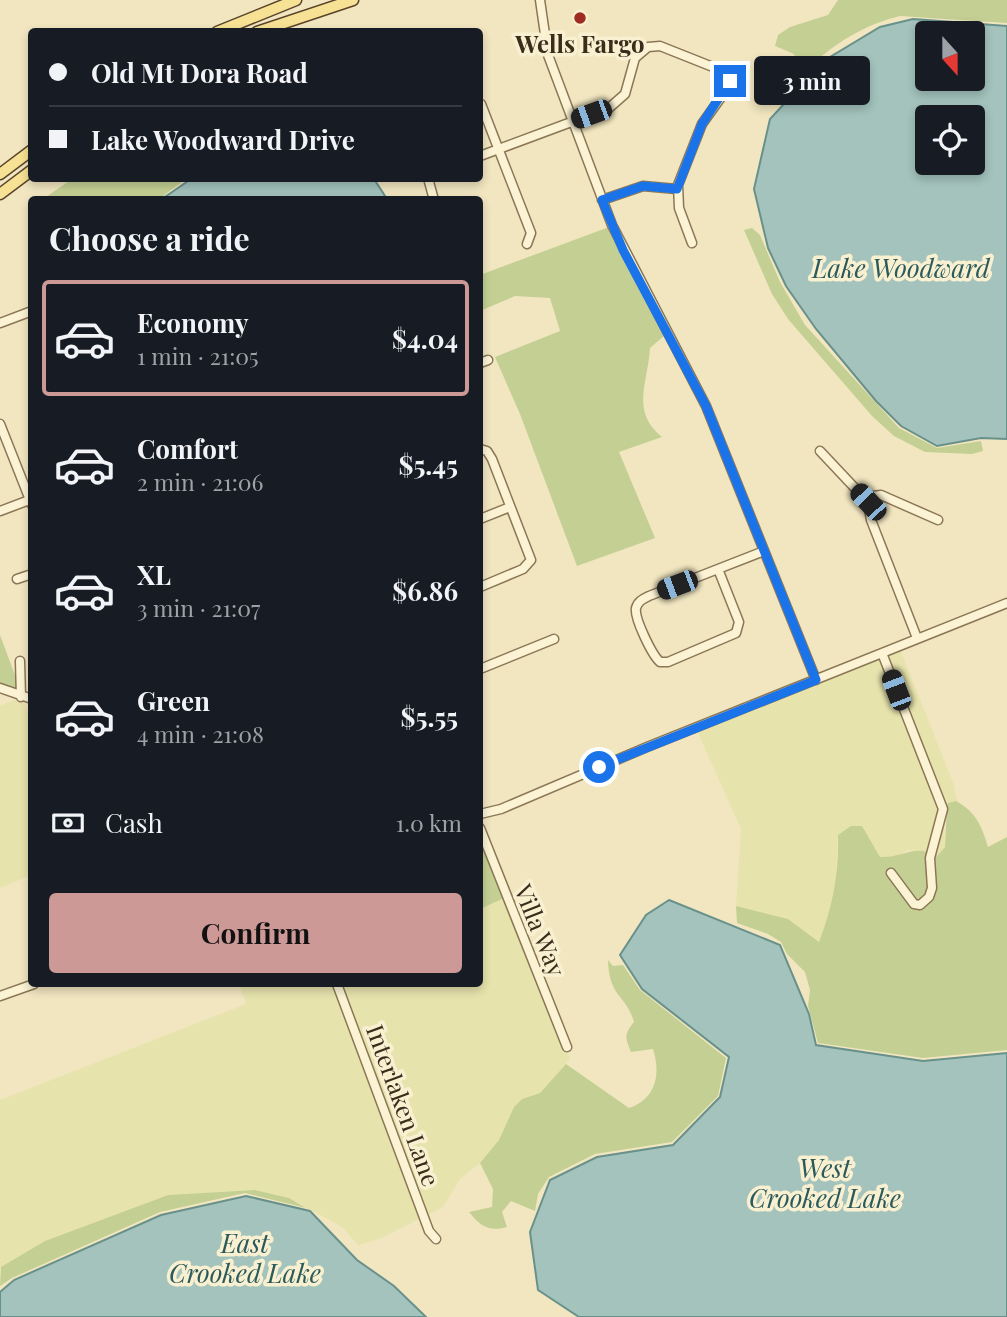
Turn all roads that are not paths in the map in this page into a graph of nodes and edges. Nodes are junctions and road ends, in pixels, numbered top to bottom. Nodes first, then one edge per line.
1 (296, 0) edge
2 (353, 0) edge
3 (540, 0) edge
4 (227, 28) edge
5 (269, 28) edge
6 (483, 109) edge
7 (573, 121) junction
8 (500, 149) junction
9 (28, 152) edge
10 (483, 155) edge
11 (28, 173) edge
12 (0, 174) edge
13 (677, 189) junction
14 (0, 194) edge
15 (602, 200) junction
16 (692, 243) dead end
17 (527, 244) dead end
18 (28, 312) edge
19 (0, 323) edge
20 (0, 424) edge
21 (483, 450) edge
22 (820, 451) dead end
23 (28, 494) edge
24 (28, 502) edge
25 (868, 502) junction
26 (510, 507) junction
27 (0, 511) edge
28 (483, 518) edge
29 (937, 520) dead end
30 (764, 551) junction
31 (718, 569) junction
32 (28, 575) edge
33 (17, 579) dead end
34 (483, 586) edge
35 (1007, 603) edge
36 (917, 638) junction
37 (554, 639) dead end
38 (882, 653) junction
39 (20, 661) dead end
40 (483, 668) edge
41 (816, 680) junction
42 (0, 688) edge
43 (20, 696) junction
44 (28, 698) edge
45 (483, 813) edge
46 (483, 836) edge
47 (891, 873) dead end
48 (28, 986) edge
49 (338, 987) edge
50 (0, 996) edge
51 (567, 1047) dead end
52 (436, 1239) dead end

1 - 4 main road
2 - 5 main road
3 - 7 street
6 - 8 street
7 - 8 street
7 - 13 street
7 - 15 street
8 - 10 street
8 - 17 street
9 - 12 main road
11 - 14 main road
13 - 15 street
13 - 16 street
15 - 30 street
18 - 19 street
20 - 23 street
21 - 26 street
22 - 25 street
24 - 27 street
25 - 29 street
25 - 36 street
26 - 28 street
26 - 34 street
30 - 31 street
30 - 41 street
31 - 31 street
32 - 33 street
35 - 36 street
36 - 38 street
37 - 40 street
38 - 41 street
38 - 47 street
39 - 43 street
41 - 45 street
42 - 43 street
43 - 44 street
46 - 51 street, Villa Way
48 - 50 street
49 - 52 street, Interlaken Lane

